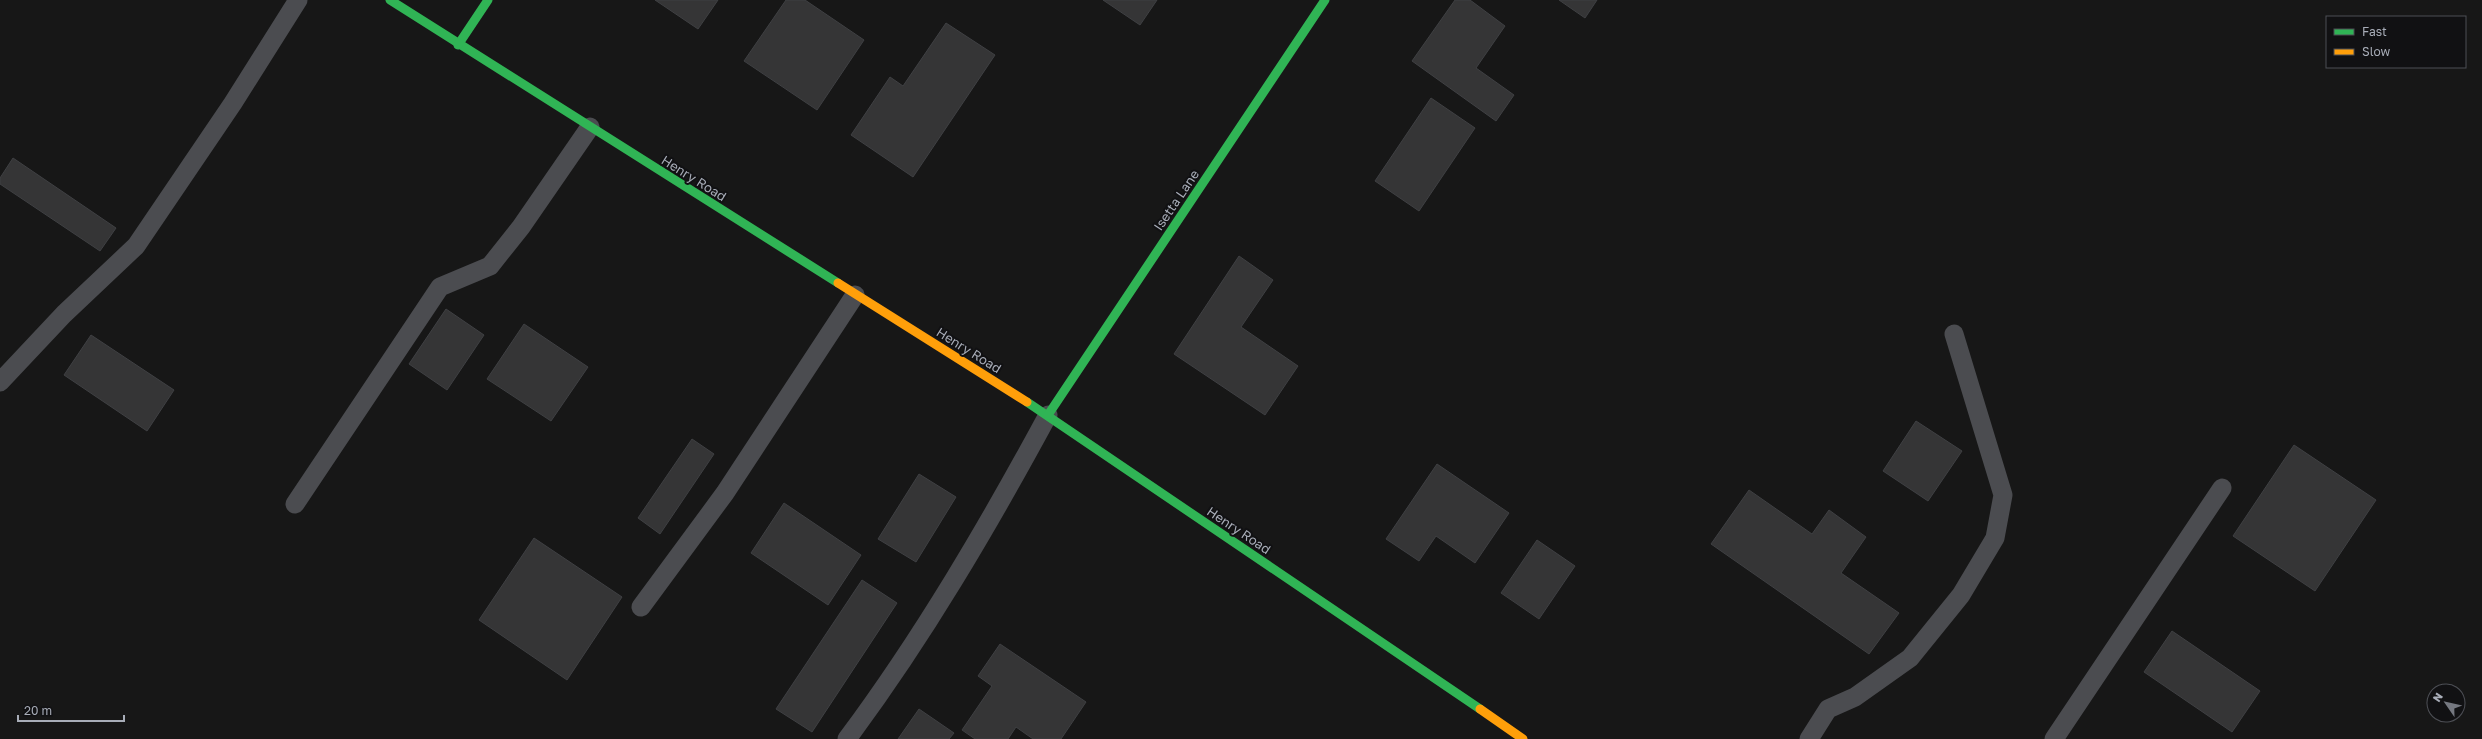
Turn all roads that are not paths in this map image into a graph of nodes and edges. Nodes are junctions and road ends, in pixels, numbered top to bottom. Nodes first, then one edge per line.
1 (298, 0) edge
2 (390, 0) edge
3 (488, 0) edge
4 (1325, 0) edge
5 (458, 45) junction
6 (590, 127) junction
7 (855, 294) junction
8 (1954, 334) dead end
9 (0, 382) edge
10 (1048, 415) junction
11 (2222, 488) dead end
12 (295, 504) dead end
13 (641, 607) dead end
14 (847, 739) edge
15 (1523, 739) edge
16 (1809, 739) edge
17 (2054, 739) edge

1 - 9 lane
2 - 5 street, Henry Road
3 - 5 street
4 - 10 street, Isetta Lane
5 - 6 street, Henry Road
6 - 7 street, Henry Road
6 - 12 lane
7 - 10 street, Henry Road
7 - 13 lane
8 - 16 lane
10 - 14 lane
10 - 15 street, Henry Road
11 - 17 lane

